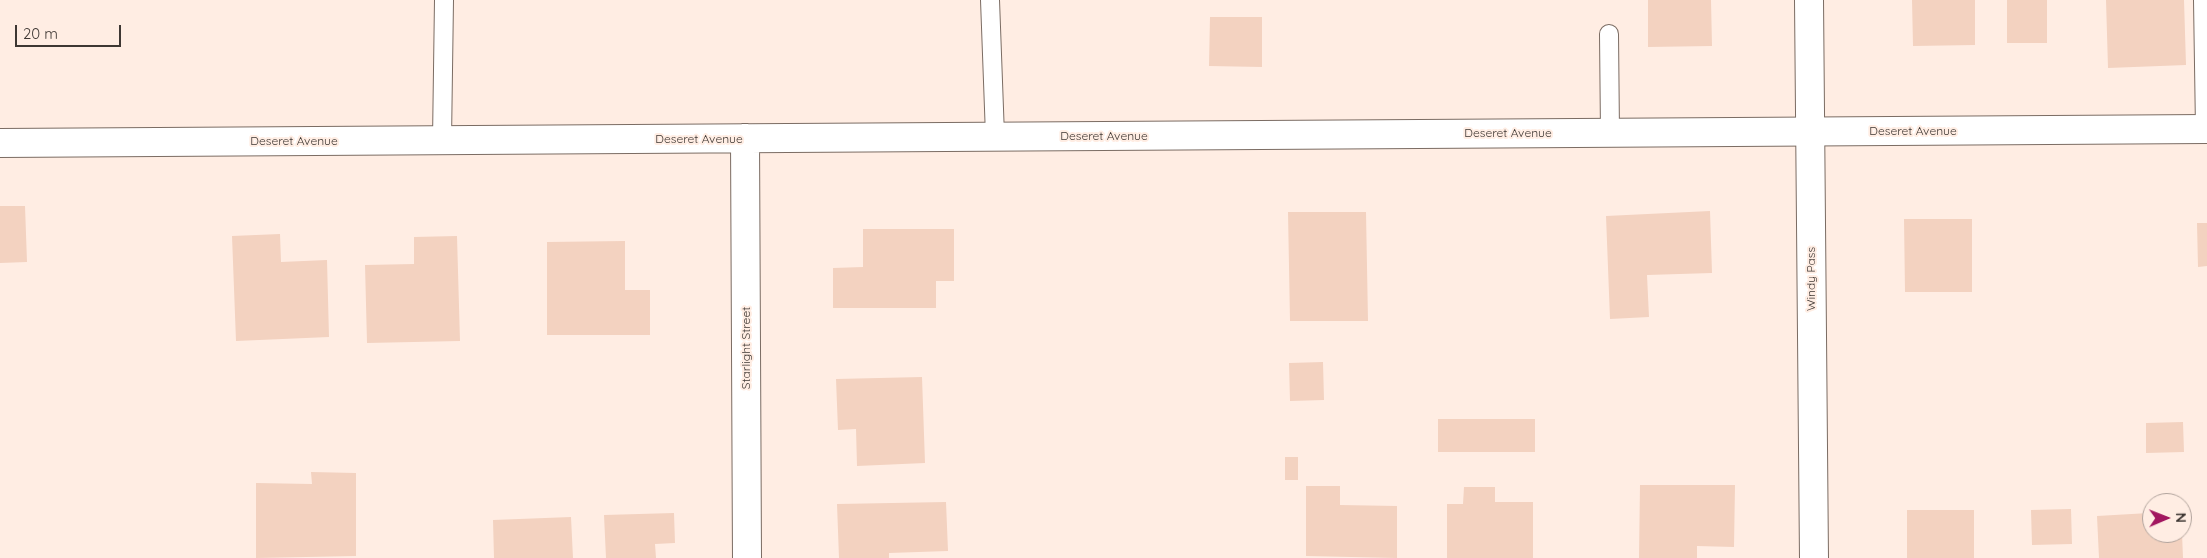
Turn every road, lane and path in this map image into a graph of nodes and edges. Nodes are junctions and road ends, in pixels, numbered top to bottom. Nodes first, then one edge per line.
1 (444, 0) edge
2 (990, 0) edge
3 (1809, 0) edge
4 (2203, 0) edge
5 (1610, 34) dead end
6 (2206, 129) edge
7 (1810, 131) junction
8 (1610, 132) junction
9 (995, 136) junction
10 (744, 138) junction
11 (442, 140) junction
12 (0, 143) edge
13 (747, 558) edge
14 (1814, 558) edge

1 - 11 lane
2 - 9 lane
3 - 7 street, Windy Pass
4 - 6 lane
5 - 8 lane
6 - 7 street, Deseret Avenue
7 - 8 street, Deseret Avenue
7 - 14 street, Windy Pass
8 - 9 street, Deseret Avenue
9 - 10 street, Deseret Avenue
10 - 11 street, Deseret Avenue
10 - 13 street, Starlight Street
11 - 12 street, Deseret Avenue

